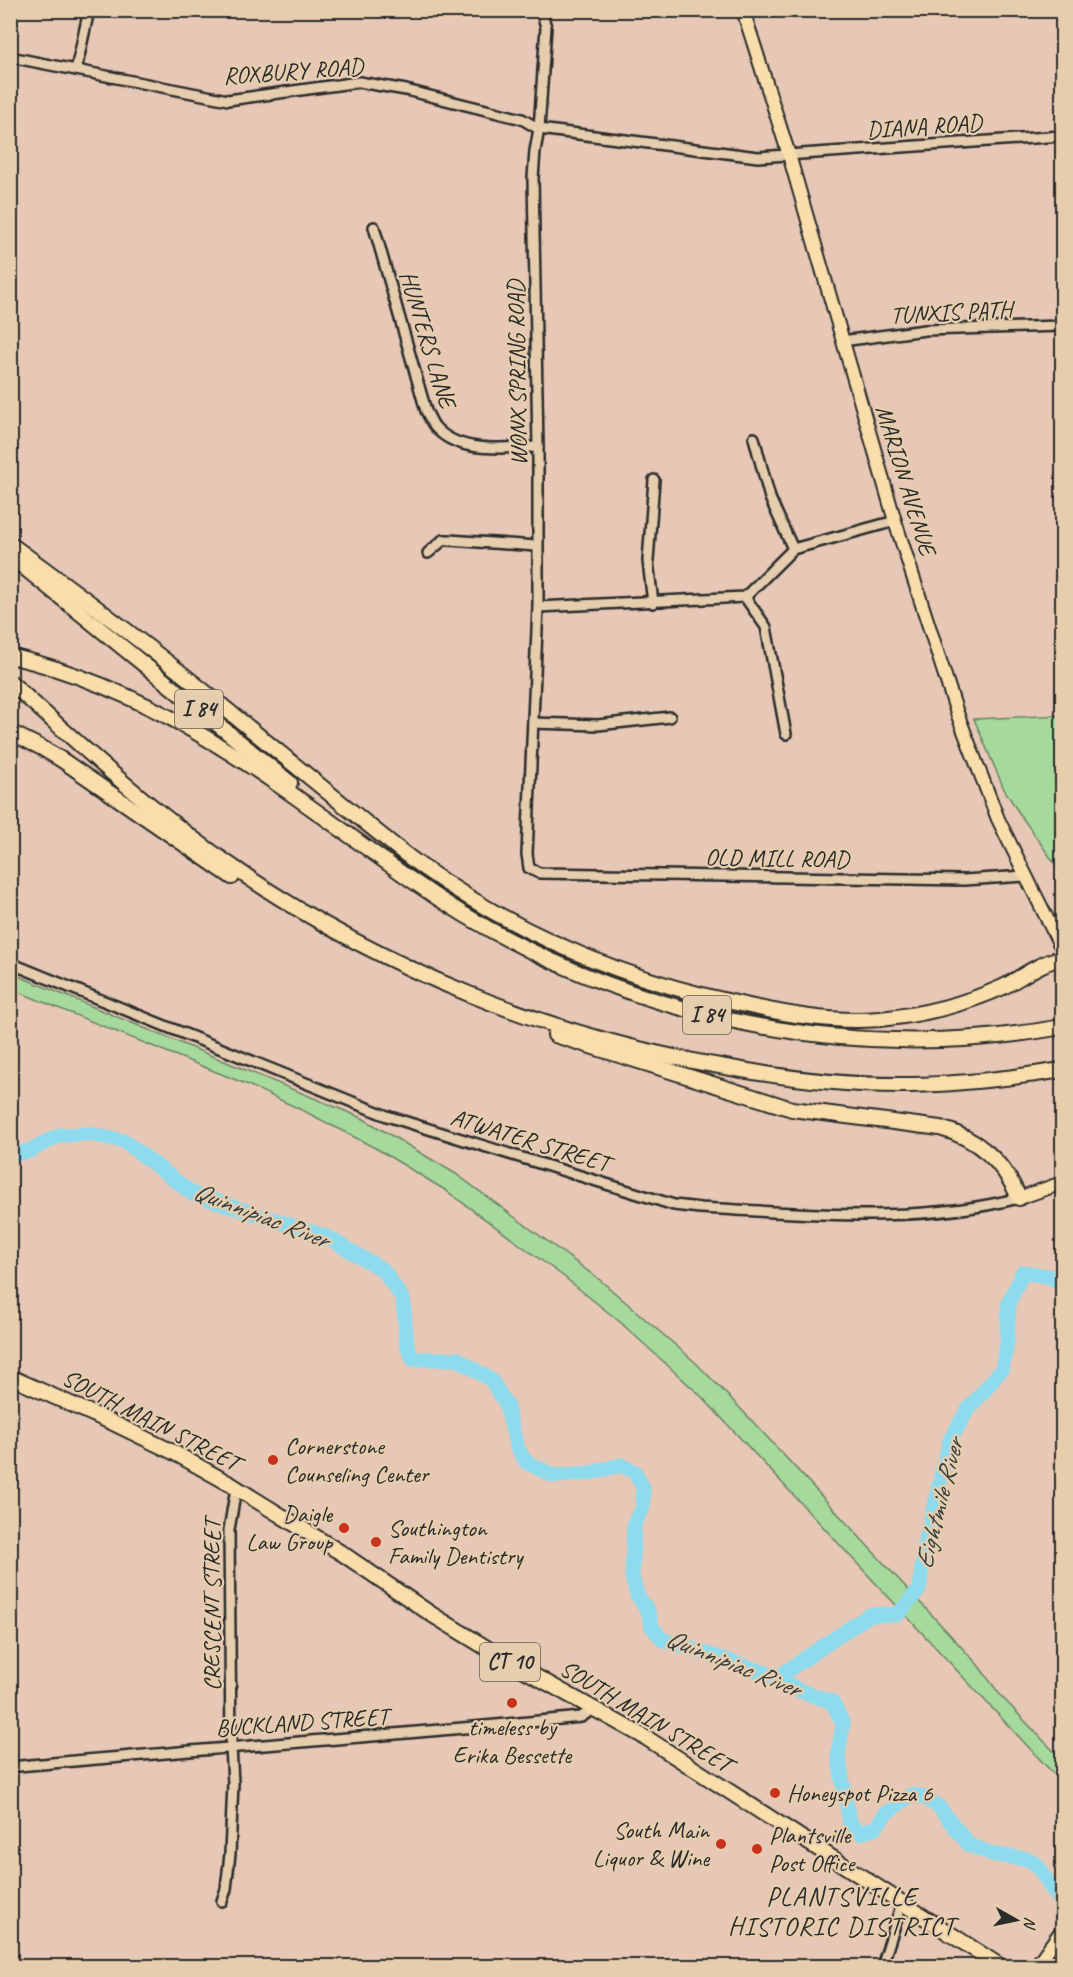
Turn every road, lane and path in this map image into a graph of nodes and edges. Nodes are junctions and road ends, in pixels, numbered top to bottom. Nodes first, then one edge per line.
1 (89, 10) edge
2 (541, 10) edge
3 (743, 10) edge
4 (10, 57) edge
5 (76, 70) junction
6 (539, 129) junction
7 (1062, 136) edge
8 (789, 155) junction
9 (374, 227) dead end
10 (1062, 326) edge
11 (842, 341) junction
12 (754, 438) dead end
13 (538, 447) junction
14 (654, 480) dead end
15 (895, 521) junction
16 (10, 544) edge
17 (537, 546) junction
18 (793, 549) junction
19 (428, 553) dead end
20 (10, 556) edge
21 (745, 597) junction
22 (653, 603) junction
23 (538, 607) junction
24 (10, 656) edge
25 (10, 682) edge
26 (670, 717) dead end
27 (533, 723) junction
28 (10, 732) edge
29 (786, 734) dead end
30 (387, 862) junction
31 (529, 868) joint
32 (1025, 876) junction
33 (310, 916) junction
34 (1062, 949) edge
35 (1062, 958) edge
36 (10, 963) edge
37 (477, 998) junction
38 (1062, 1027) edge
39 (1062, 1070) edge
40 (1062, 1183) edge
41 (1019, 1198) junction
42 (10, 1377) edge
43 (236, 1488) junction
44 (595, 1708) junction
45 (231, 1747) junction
46 (10, 1767) edge
47 (222, 1901) dead end
48 (902, 1903) junction
49 (1062, 1930) edge
50 (882, 1966) edge
51 (1000, 1966) edge
52 (1036, 1966) edge

1 - 5 street
2 - 6 street, WONX SPRING ROAD
3 - 8 main road, MARION AVENUE
4 - 5 street, ROXBURY ROAD
5 - 6 street, ROXBURY ROAD
6 - 8 street
6 - 13 street, WONX SPRING ROAD
7 - 8 street, DIANA ROAD
8 - 11 main road, MARION AVENUE
9 - 13 street, HUNTERS LANE
10 - 11 street, TUNXIS PATH
11 - 15 main road, MARION AVENUE
12 - 18 street
13 - 17 street, WONX SPRING ROAD
14 - 22 street
15 - 18 street
15 - 32 main road, MARION AVENUE
16 - 35 highway
17 - 19 street
17 - 23 street, WONX SPRING ROAD
18 - 21 street
20 - 30 highway, I 84
21 - 22 street
21 - 29 street
22 - 23 street
23 - 27 street, WONX SPRING ROAD
24 - 30 highway
25 - 33 highway, I 84
26 - 27 street
27 - 31 street, WONX SPRING ROAD
28 - 33 highway
30 - 38 highway, I 84
31 - 32 street, OLD MILL ROAD
32 - 34 main road, MARION AVENUE
33 - 37 highway, I 84
36 - 41 street, ATWATER STREET
37 - 39 highway, I 84
37 - 41 highway
40 - 41 main road, ATWATER STREET
42 - 43 highway, SOUTH MAIN STREET / CT 10
43 - 44 highway, SOUTH MAIN STREET / CT 10
43 - 45 street, CRESCENT STREET
44 - 45 street, BUCKLAND STREET
44 - 48 highway, SOUTH MAIN STREET / CT 10
45 - 46 street, BUCKLAND STREET
45 - 47 street, CRESCENT STREET
48 - 50 street
48 - 51 highway, SOUTH MAIN STREET / CT 10
49 - 52 main road

